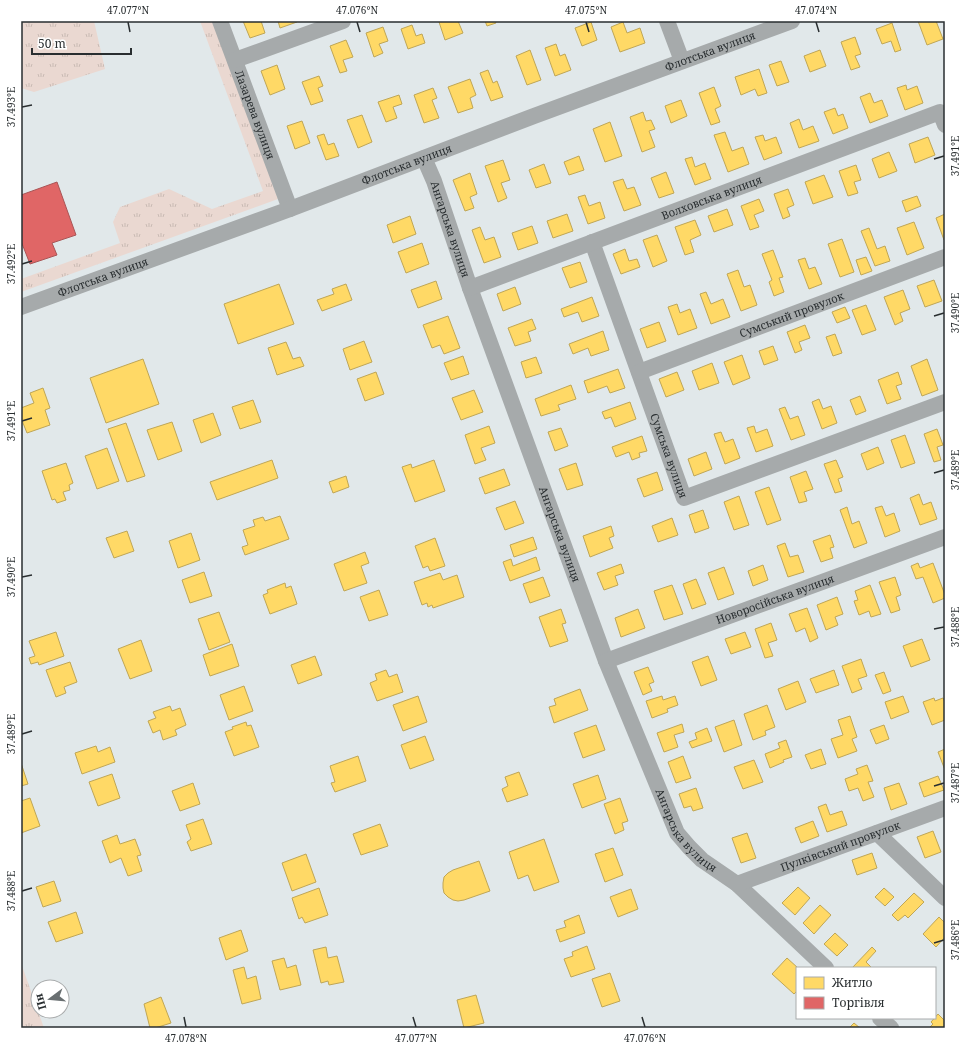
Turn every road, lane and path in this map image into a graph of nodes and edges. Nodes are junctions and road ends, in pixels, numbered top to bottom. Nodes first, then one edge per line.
1 (220, 21) edge
2 (343, 21) edge
3 (668, 21) edge
4 (792, 21) edge
5 (235, 60) junction
6 (682, 61) junction
7 (945, 125) edge
8 (424, 158) junction
9 (290, 208) junction
10 (592, 242) junction
11 (945, 257) edge
12 (470, 288) junction
13 (21, 307) edge
14 (639, 372) junction
15 (945, 402) edge
16 (945, 537) edge
17 (606, 661) junction
18 (945, 808) edge
19 (876, 833) junction
20 (737, 884) junction
21 (945, 898) edge
22 (825, 967) edge
23 (881, 1019) edge
24 (891, 1028) edge

1 - 5 street, Лазарева вулиця
2 - 5 street
3 - 6 street
4 - 6 street, Флотська вулиця
5 - 9 street, Лазарева вулиця
6 - 8 street, Флотська вулиця
7 - 10 street, Волховська вулиця
8 - 9 street, Флотська вулиця
8 - 12 street, Ангарська вулиця
9 - 13 street, Флотська вулиця
10 - 12 street, Волховська вулиця
10 - 14 street, Сумська вулиця
11 - 14 street, Сумський провулок
12 - 17 street, Ангарська вулиця
14 - 15 street, Сумська вулиця
16 - 17 street, Новоросійська вулиця
17 - 20 street, Ангарська вулиця
18 - 19 street, Пулківський провулок
19 - 20 street, Пулківський провулок
19 - 21 street
20 - 22 street, Ангарська вулиця
23 - 24 street

